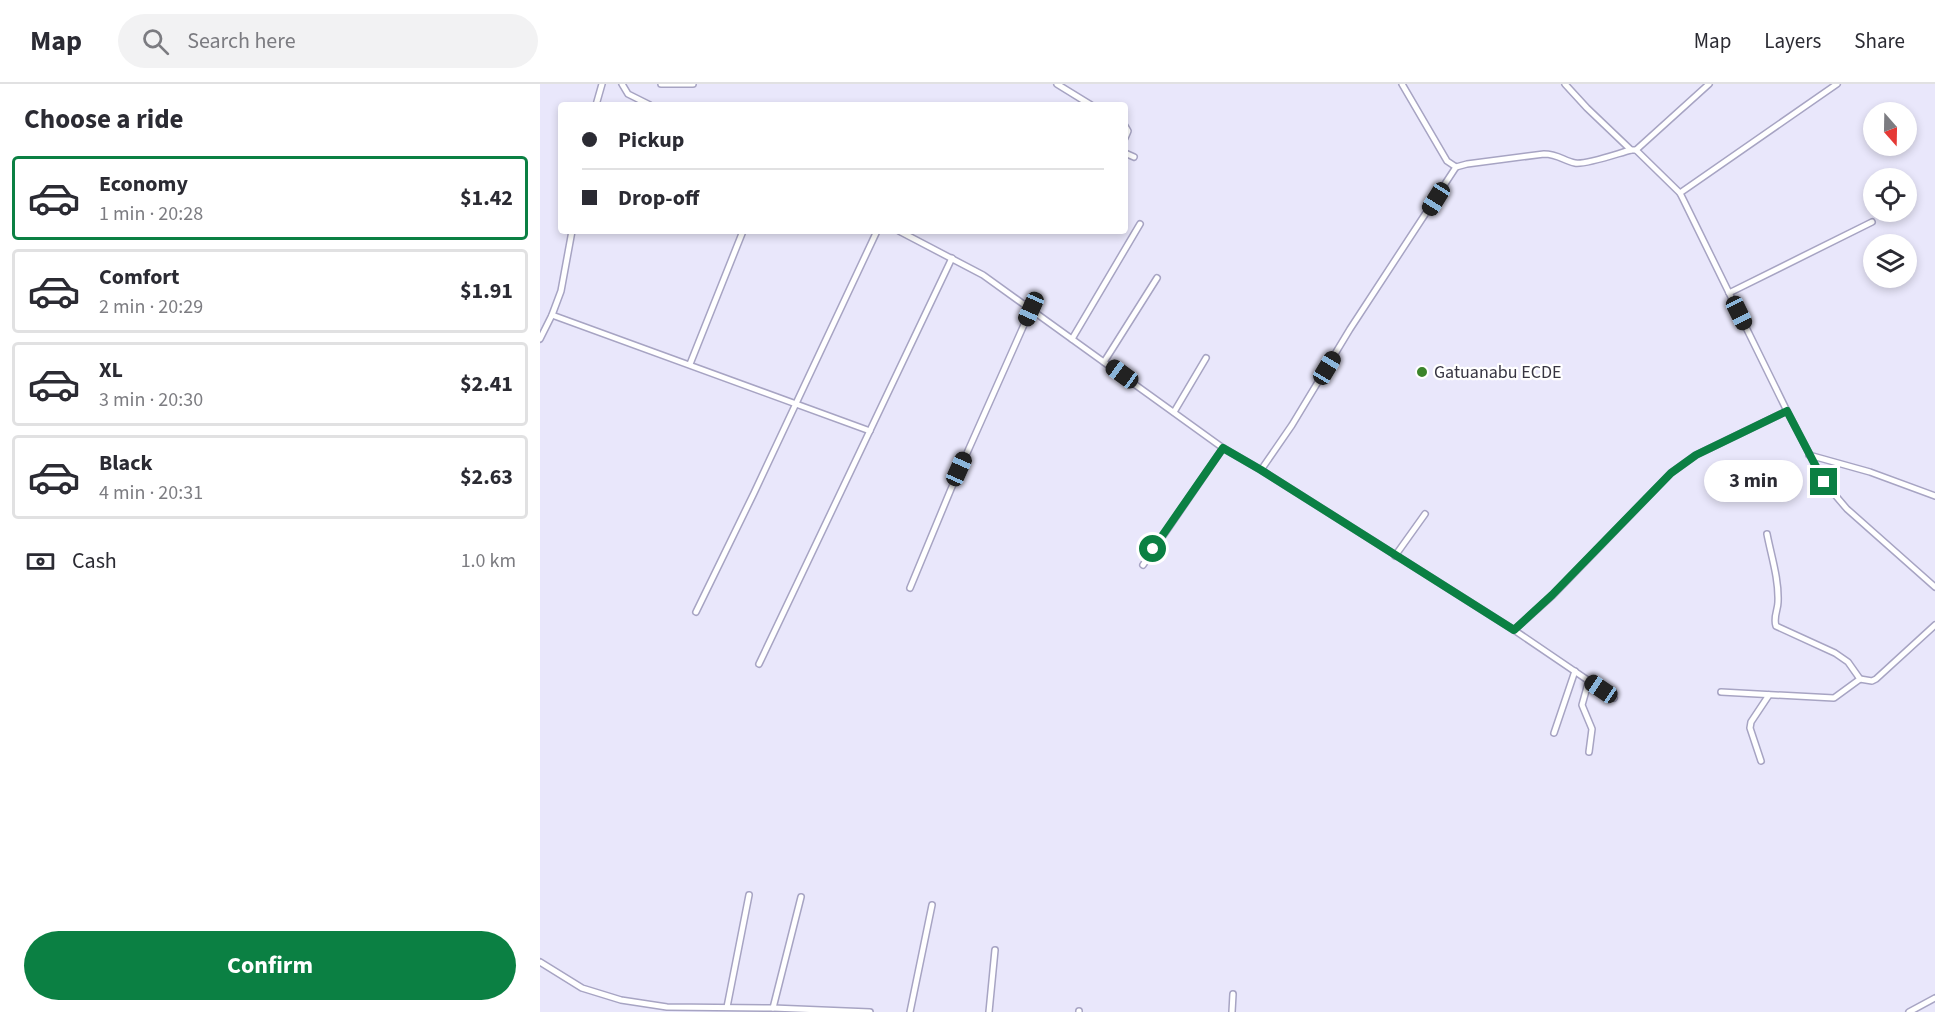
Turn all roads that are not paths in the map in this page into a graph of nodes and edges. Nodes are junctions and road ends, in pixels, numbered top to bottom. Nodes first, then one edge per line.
1 (602, 84) edge
2 (622, 84) edge
3 (661, 84) edge
4 (693, 84) edge
5 (1057, 84) edge
6 (1402, 84) edge
7 (1565, 84) edge
8 (1709, 84) edge
9 (1837, 84) edge
10 (597, 102) edge
11 (644, 102) edge
12 (1087, 102) edge
13 (1633, 150) junction
14 (1128, 154) edge
15 (1134, 157) dead end
16 (1456, 167) junction
17 (1680, 193) junction
18 (1872, 222) dead end
19 (1140, 224) dead end
20 (571, 234) edge
21 (742, 234) edge
22 (876, 234) edge
23 (905, 234) edge
24 (952, 258) junction
25 (1157, 278) dead end
26 (1729, 293) junction
27 (1031, 309) junction
28 (552, 315) junction
29 (540, 339) edge
30 (1072, 339) junction
31 (1206, 358) dead end
32 (1104, 362) junction
33 (690, 364) junction
34 (796, 405) junction
35 (1787, 411) junction
36 (1174, 412) junction
37 (870, 431) junction
38 (1223, 448) junction
39 (1809, 455) junction
40 (1261, 470) junction
41 (1935, 496) edge
42 (1425, 514) dead end
43 (1767, 534) dead end
44 (1395, 556) junction
45 (1143, 565) dead end
46 (1935, 587) edge
47 (910, 588) dead end
48 (696, 612) dead end
49 (1935, 625) edge
50 (1514, 630) junction
51 (759, 664) dead end
52 (1575, 671) junction
53 (1860, 679) junction
54 (1589, 681) junction
55 (1721, 692) dead end
56 (1769, 694) junction
57 (1614, 698) dead end
58 (1554, 733) dead end
59 (1589, 752) dead end
60 (1761, 761) dead end
61 (749, 895) dead end
62 (801, 897) dead end
63 (932, 905) dead end
64 (995, 950) dead end
65 (540, 962) edge
66 (1233, 994) dead end
67 (1935, 998) edge
68 (726, 1007) junction
69 (773, 1008) junction
70 (813, 1011) edge
71 (841, 1011) edge
72 (870, 1012) edge
73 (910, 1012) edge
74 (989, 1012) edge
75 (1232, 1012) edge
76 (1909, 1012) edge

1 - 10 street
2 - 11 street
3 - 4 street
5 - 12 street
6 - 16 street
7 - 13 street
8 - 13 street
9 - 17 street
13 - 16 street
13 - 17 street
14 - 15 street
16 - 40 street
17 - 26 street
18 - 26 street
19 - 30 street
20 - 28 street
21 - 33 street
22 - 34 street
23 - 24 street
24 - 27 street
24 - 37 street
25 - 32 street
26 - 35 street
27 - 30 street
27 - 47 street
28 - 29 street
28 - 33 street
30 - 32 street
31 - 36 street
32 - 36 street
33 - 34 street
34 - 37 street
34 - 48 street
35 - 39 street
35 - 50 street
36 - 38 street
37 - 51 street
38 - 40 street
38 - 45 street
39 - 41 street
39 - 46 street
40 - 44 street
42 - 44 street
43 - 53 street
44 - 50 street
49 - 53 street
50 - 52 street
52 - 54 street
52 - 58 street
53 - 56 street
54 - 57 street
54 - 59 street
55 - 56 street
56 - 60 street
61 - 68 street
62 - 69 street
63 - 73 street
64 - 74 street
65 - 68 street
66 - 75 street
67 - 76 street
68 - 69 street
69 - 70 street
70 - 71 street
71 - 72 street

